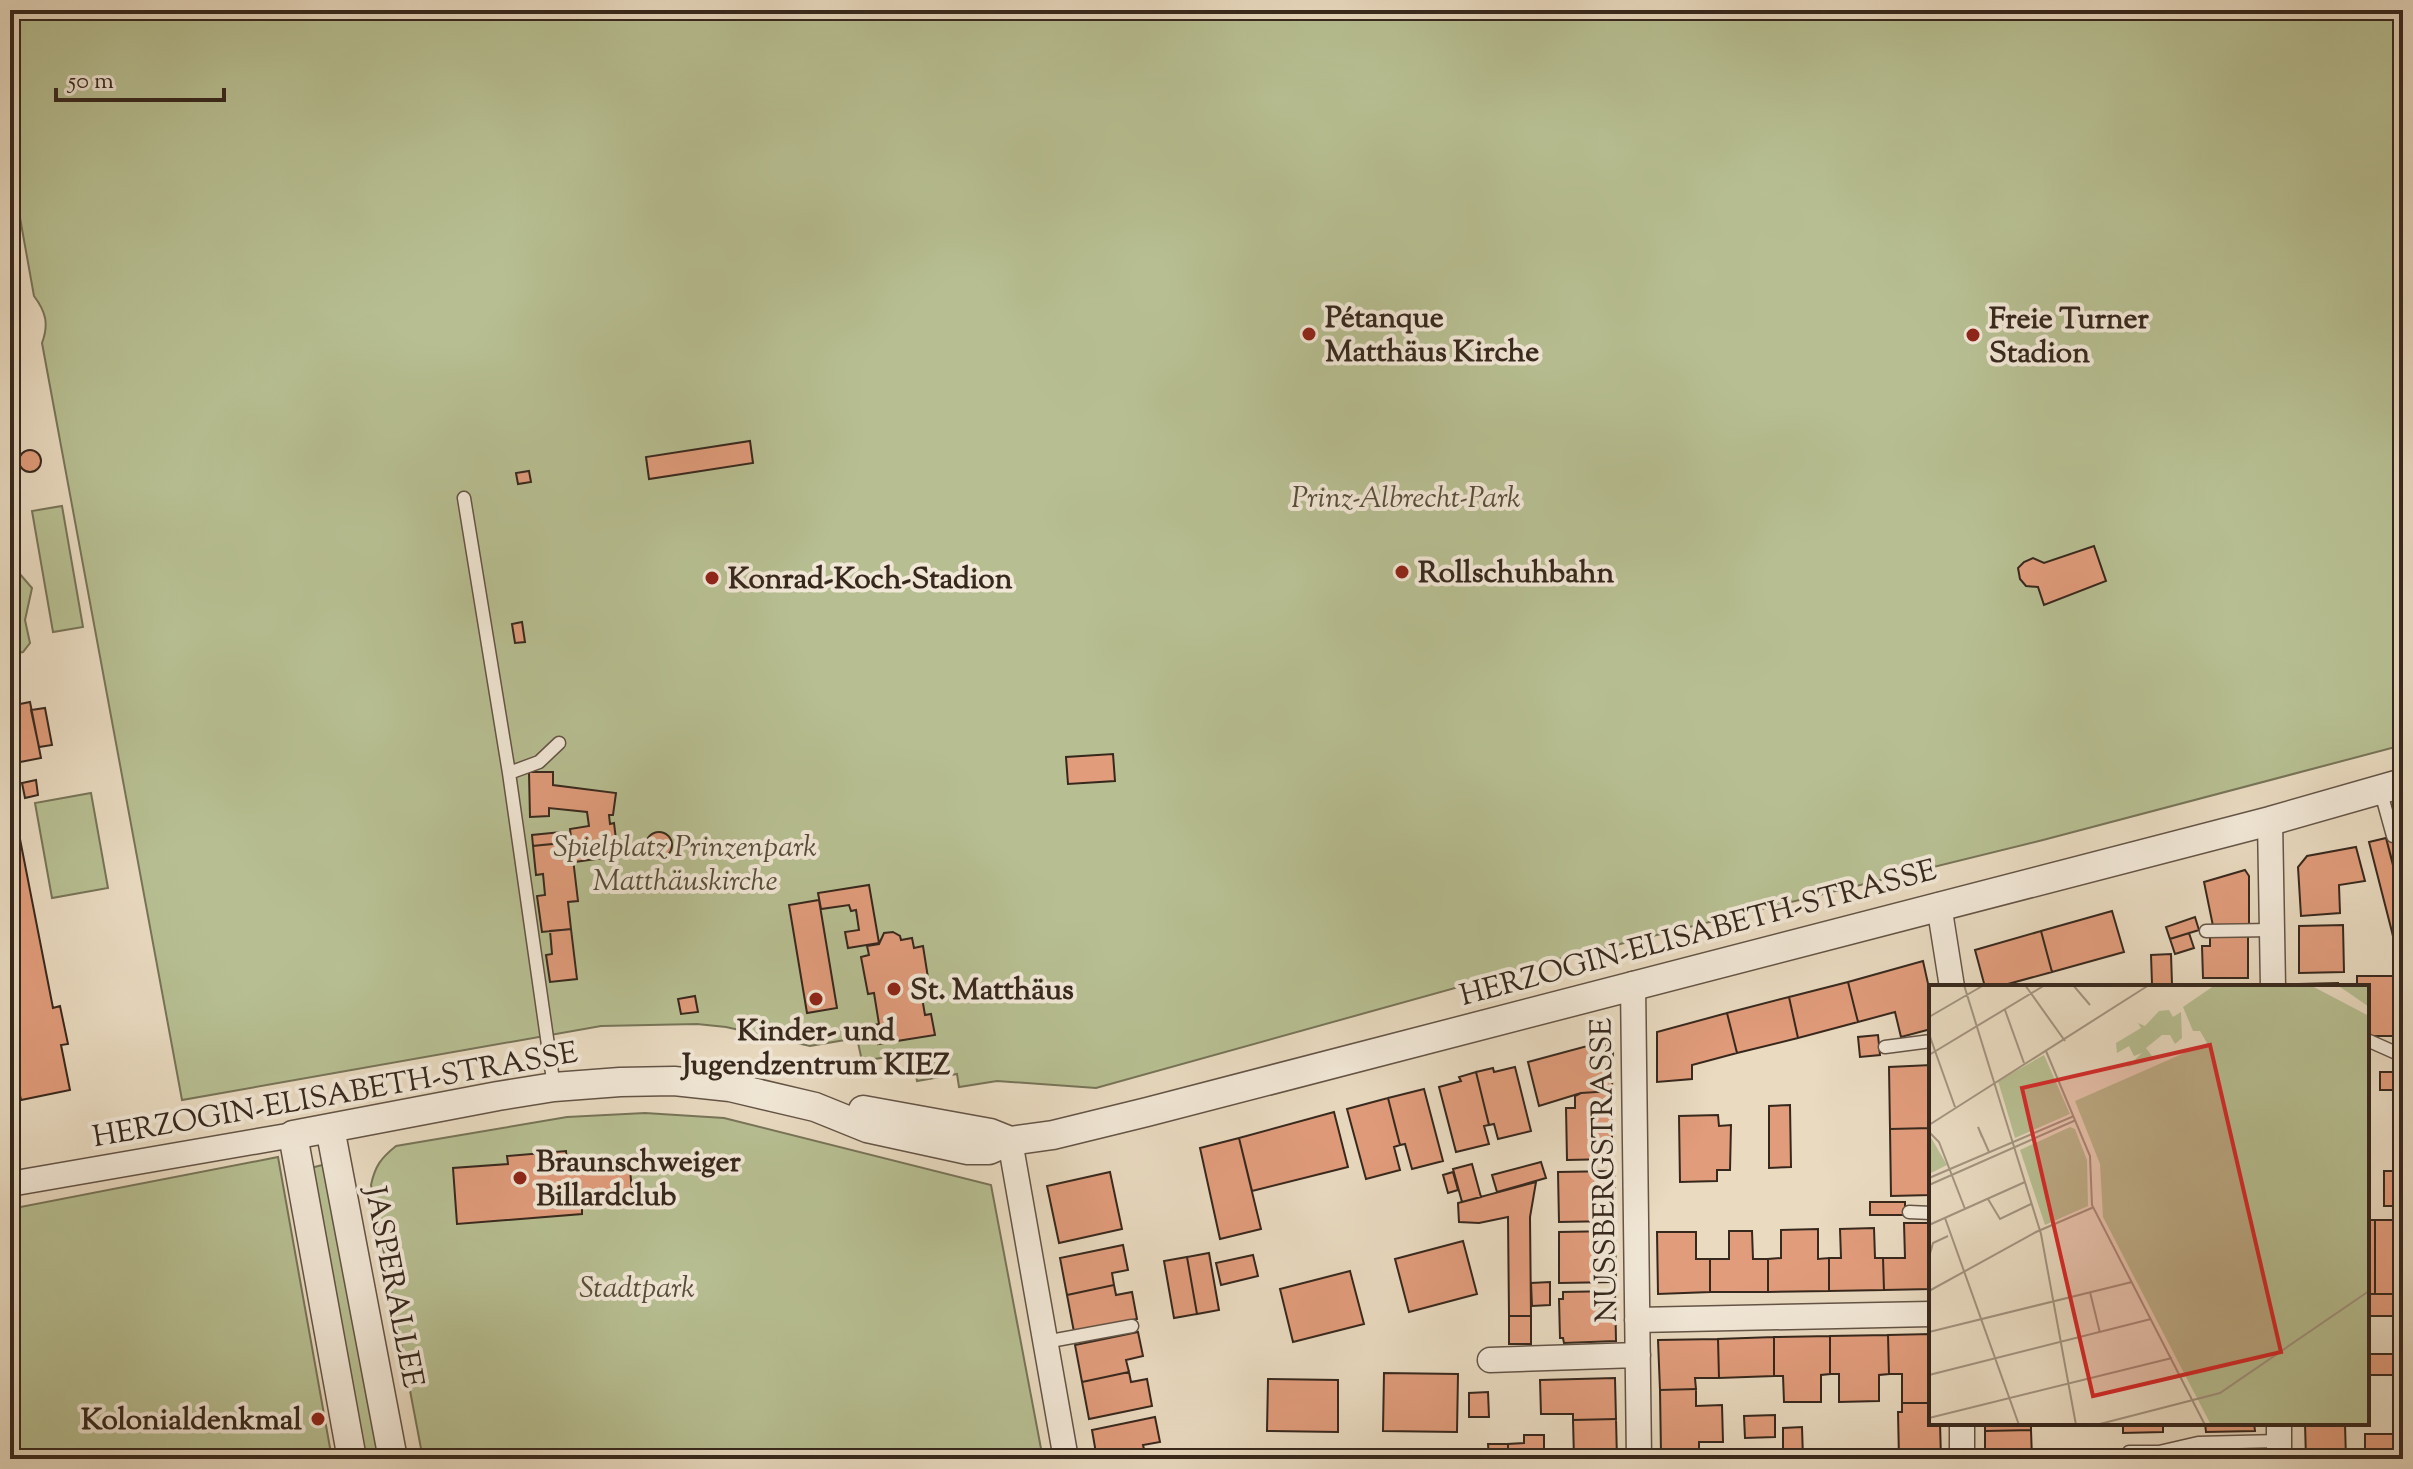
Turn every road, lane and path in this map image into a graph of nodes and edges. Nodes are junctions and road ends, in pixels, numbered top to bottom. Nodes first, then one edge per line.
1 (464, 498) dead end
2 (559, 743) dead end
3 (509, 773) junction
4 (2392, 786) edge
5 (2270, 821) junction
6 (2393, 836) dead end
7 (1939, 905) junction
8 (2272, 930) junction
9 (2206, 931) dead end
10 (1633, 984) junction
11 (1952, 985) edge
12 (2273, 985) edge
13 (1929, 1041) edge
14 (2369, 1041) edge
15 (1885, 1047) dead end
16 (2403, 1056) edge
17 (554, 1087) junction
18 (330, 1128) junction
19 (293, 1135) junction
20 (1010, 1141) junction
21 (10, 1184) edge
22 (1909, 1212) dead end
23 (1929, 1213) edge
24 (1929, 1314) edge
25 (1637, 1320) junction
26 (1132, 1326) dead end
27 (1045, 1342) junction
28 (1638, 1355) junction
29 (1490, 1360) dead end
30 (1962, 1425) edge
31 (2279, 1441) edge
32 (2129, 1452) dead end
33 (352, 1459) edge
34 (393, 1459) edge
35 (1066, 1459) edge
36 (1639, 1459) edge
37 (1962, 1459) edge

1 - 3 lane
2 - 3 lane
3 - 17 lane
4 - 5 street, HERZOGIN-ELISABETH-STRASSE
4 - 6 lane
5 - 7 street, HERZOGIN-ELISABETH-STRASSE
5 - 8 street
7 - 10 street, HERZOGIN-ELISABETH-STRASSE
7 - 11 street
8 - 9 lane
8 - 12 street
10 - 20 street, HERZOGIN-ELISABETH-STRASSE
10 - 25 street, NUSSBERGSTRASSE
13 - 15 lane
14 - 16 lane
17 - 18 street, HERZOGIN-ELISABETH-STRASSE
17 - 20 street, HERZOGIN-ELISABETH-STRASSE
18 - 19 street, HERZOGIN-ELISABETH-STRASSE
18 - 34 street, JASPERALLEE
19 - 21 street, HERZOGIN-ELISABETH-STRASSE
19 - 33 street
20 - 27 street
22 - 23 lane
24 - 25 street
25 - 28 street, NUSSBERGSTRASSE
26 - 27 lane
27 - 35 street
28 - 29 street, NUSSBERGSTRASSE
28 - 36 street, NUSSBERGSTRASSE
30 - 37 street
31 - 32 lane

